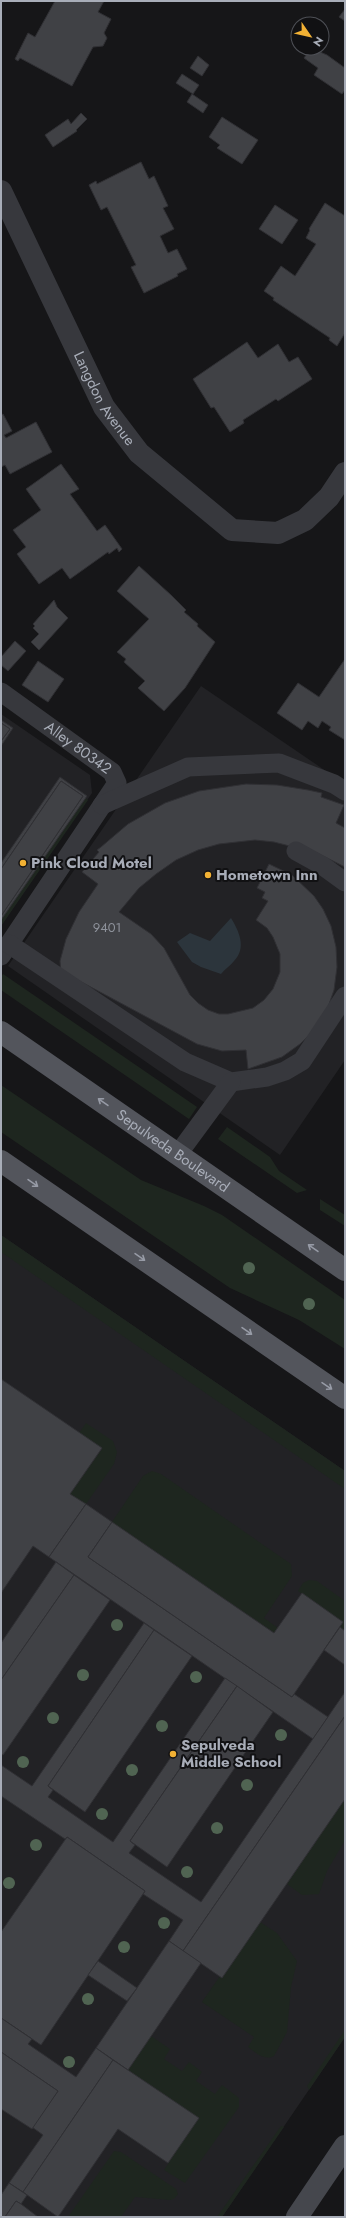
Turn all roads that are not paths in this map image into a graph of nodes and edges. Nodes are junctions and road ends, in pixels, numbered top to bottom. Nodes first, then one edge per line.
1 (1, 191) edge
2 (345, 473) edge
3 (1, 692) edge
4 (345, 791) edge
5 (102, 805) junction
6 (296, 851) dead end
7 (345, 882) edge
8 (5, 950) edge
9 (345, 996) edge
10 (1, 1032) edge
11 (231, 1082) junction
12 (178, 1154) junction
13 (1, 1161) edge
14 (345, 1270) edge
15 (345, 1398) edge
16 (345, 2146) edge
17 (297, 2217) edge

1 - 2 street, Langdon Avenue
3 - 5 lane, Alley 80342
4 - 5 lane
5 - 8 lane, Alley 80342
6 - 7 lane
8 - 11 lane
9 - 11 lane
12 -> 10 main road, Sepulveda Boulevard
11 - 12 lane
14 -> 12 main road, Sepulveda Boulevard
13 -> 15 main road
16 - 17 main road

